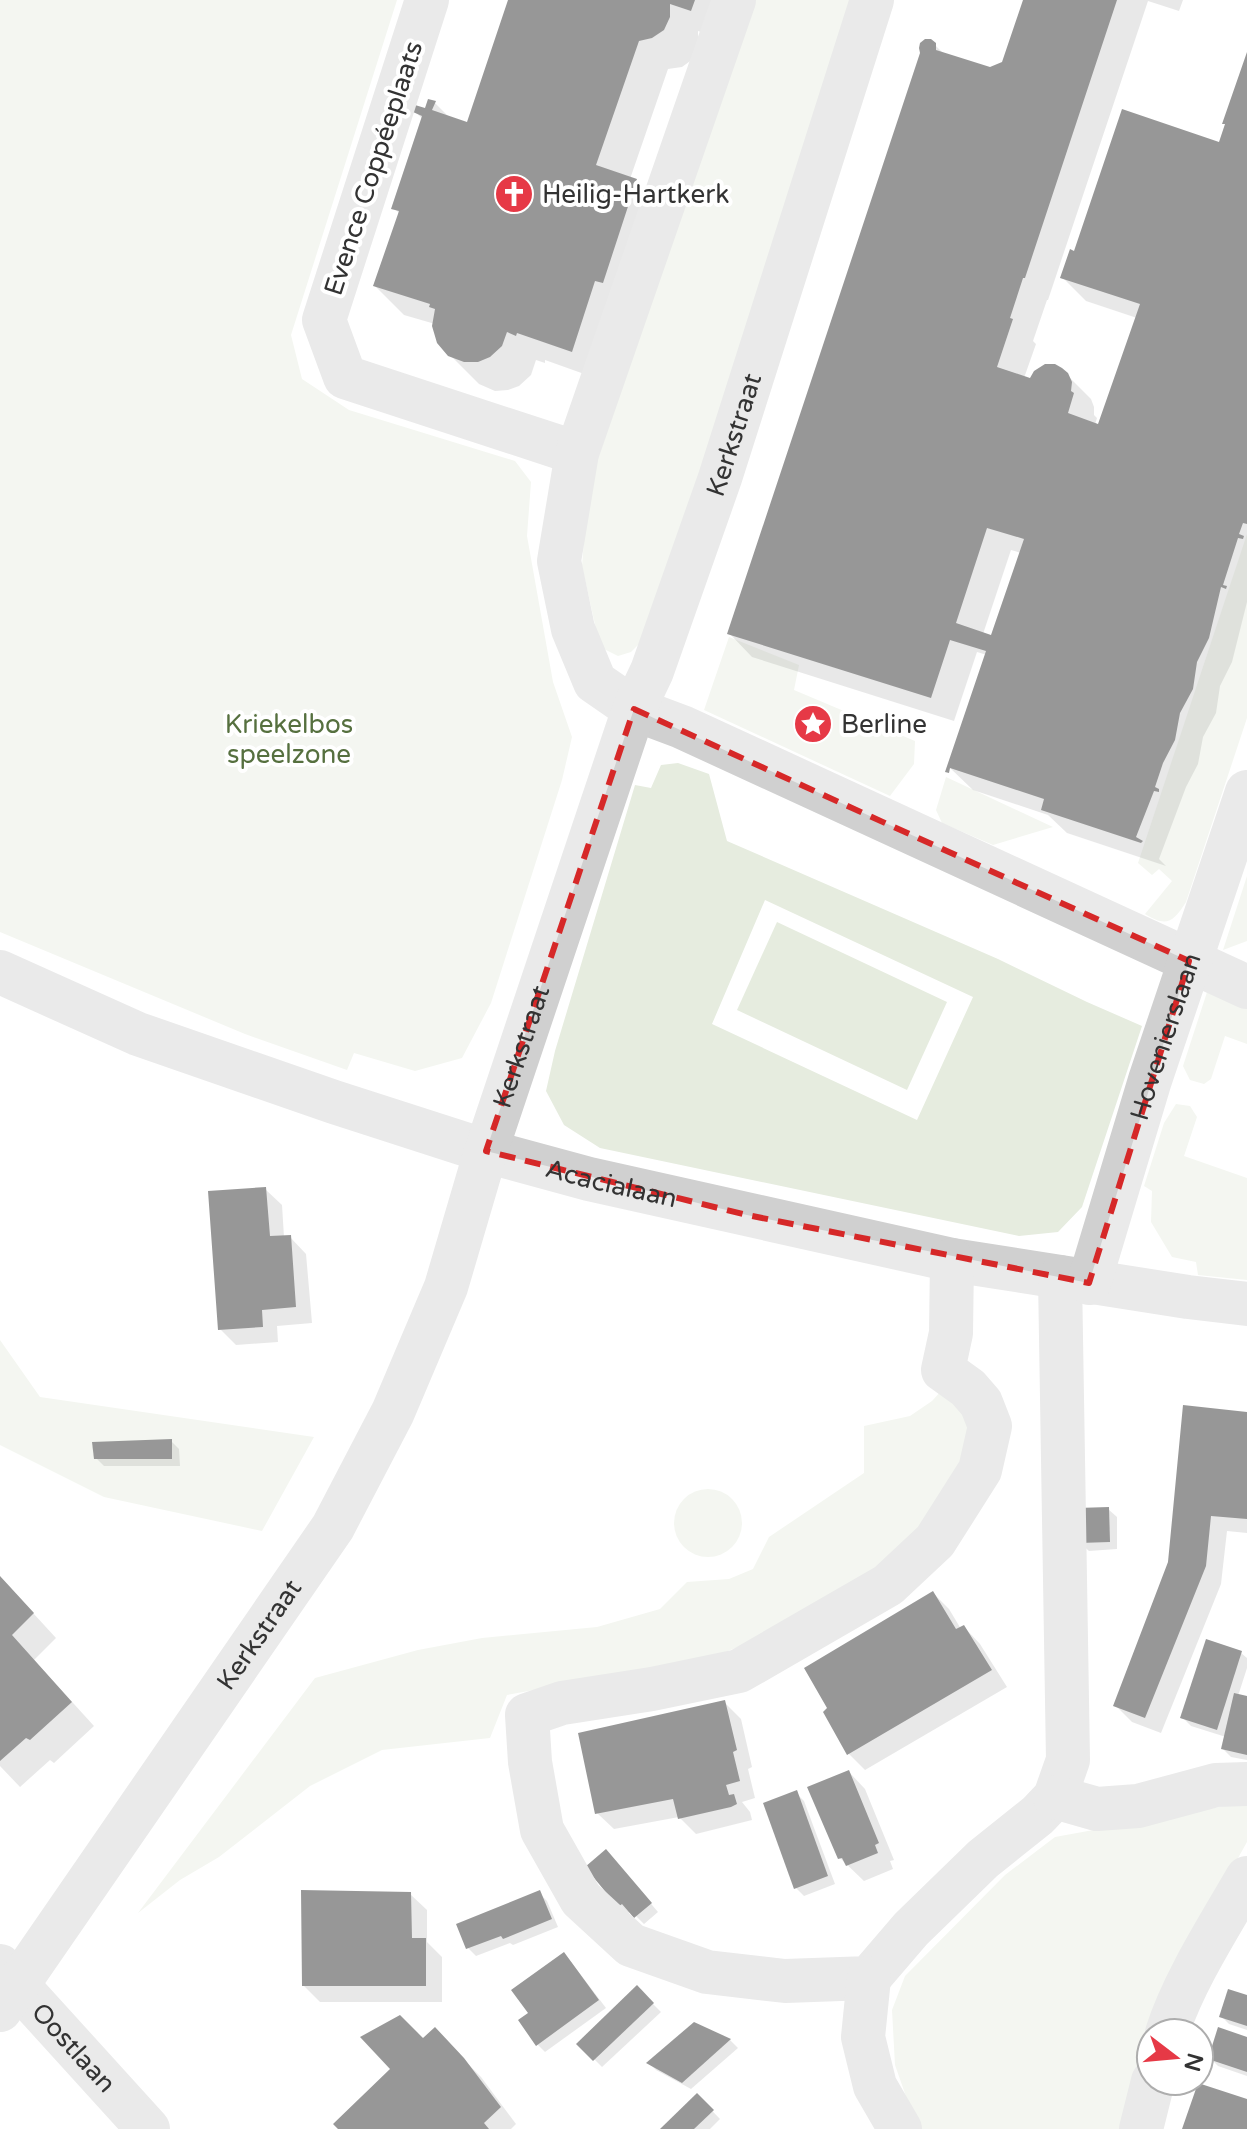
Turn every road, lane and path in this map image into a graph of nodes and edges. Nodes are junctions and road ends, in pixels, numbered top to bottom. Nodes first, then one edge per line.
1 (427, 0) edge
2 (734, 0) edge
3 (872, 0) edge
4 (577, 453) junction
5 (634, 709) junction
6 (1247, 792) edge
7 (1189, 961) junction
8 (0, 972) edge
9 (1247, 987) edge
10 (486, 1151) junction
11 (952, 1260) junction
12 (1075, 1280) junction
13 (1247, 1304) edge
14 (1247, 1784) edge
15 (1055, 1797) junction
16 (1247, 1878) edge
17 (869, 1978) junction
18 (6, 1987) edge
19 (1172, 2017) edge
20 (1149, 2097) edge
21 (148, 2129) edge
22 (900, 2129) edge
23 (1141, 2129) edge

1 - 4 street, Evence Coppéeplaats
2 - 4 street
3 - 5 street, Kerkstraat
4 - 5 street
5 - 7 street
5 - 10 street, Kerkstraat
6 - 7 street, Hovenierslaan
7 - 9 street
7 - 12 street, Hovenierslaan
8 - 10 street, Acacialaan
10 - 11 street, Acacialaan
10 - 18 street, Kerkstraat
11 - 12 street, Acacialaan
11 - 17 street
12 - 13 street, Acacialaan
12 - 15 street, Hovenierslaan
14 - 15 street
15 - 17 street
16 - 19 street
17 - 22 street
18 - 21 street, Oostlaan
20 - 23 street

